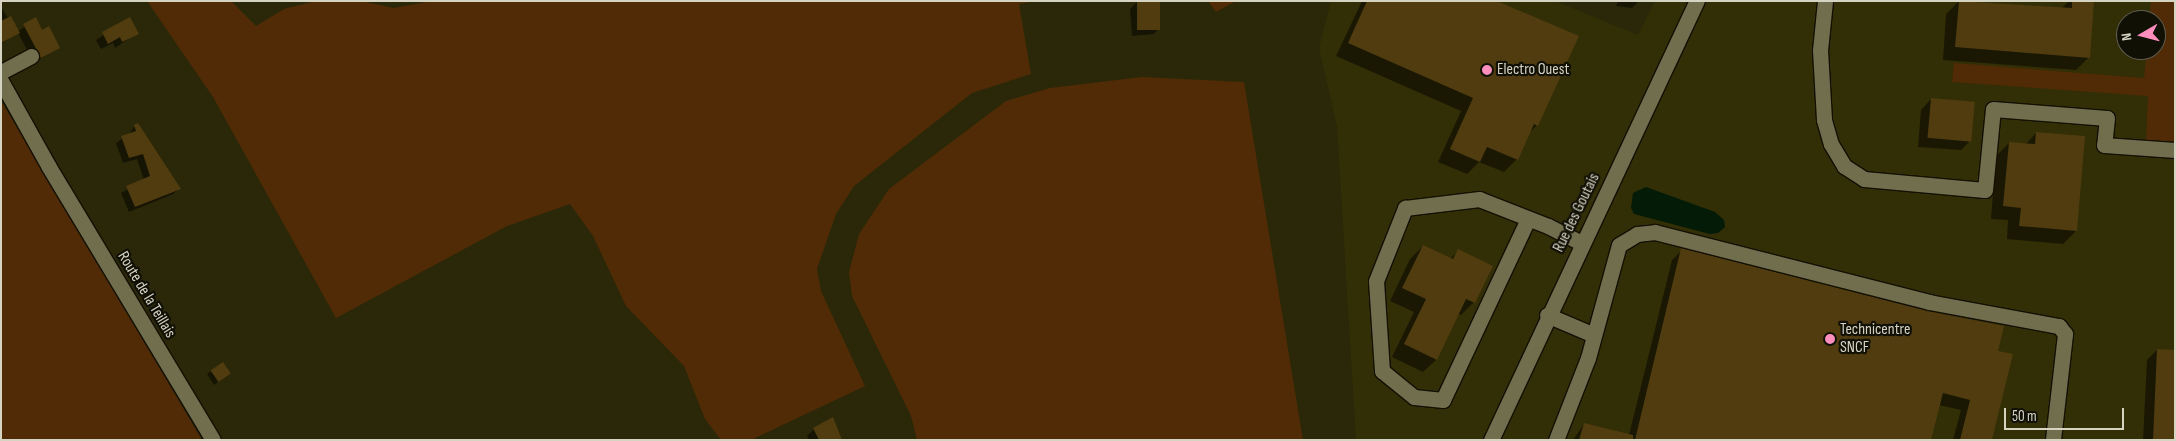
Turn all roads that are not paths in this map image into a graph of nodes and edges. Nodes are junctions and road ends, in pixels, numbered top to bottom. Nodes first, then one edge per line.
1 (1697, 1) edge
2 (1825, 1) edge
3 (31, 56) dead end
4 (1, 72) edge
5 (1, 81) edge
6 (2175, 150) edge
7 (1528, 219) junction
8 (1582, 243) junction
9 (1547, 314) junction
10 (1594, 334) junction
11 (213, 440) edge
12 (1491, 440) edge
13 (1556, 440) edge
14 (2053, 440) edge

1 - 8 street, Rue des Goutais
2 - 6 street
3 - 4 street
5 - 11 street, Route de la Teillais
7 - 7 street
7 - 8 street
8 - 9 street, Rue des Goutais
9 - 10 street
9 - 12 street, Rue des Goutais
10 - 13 street
10 - 14 street

